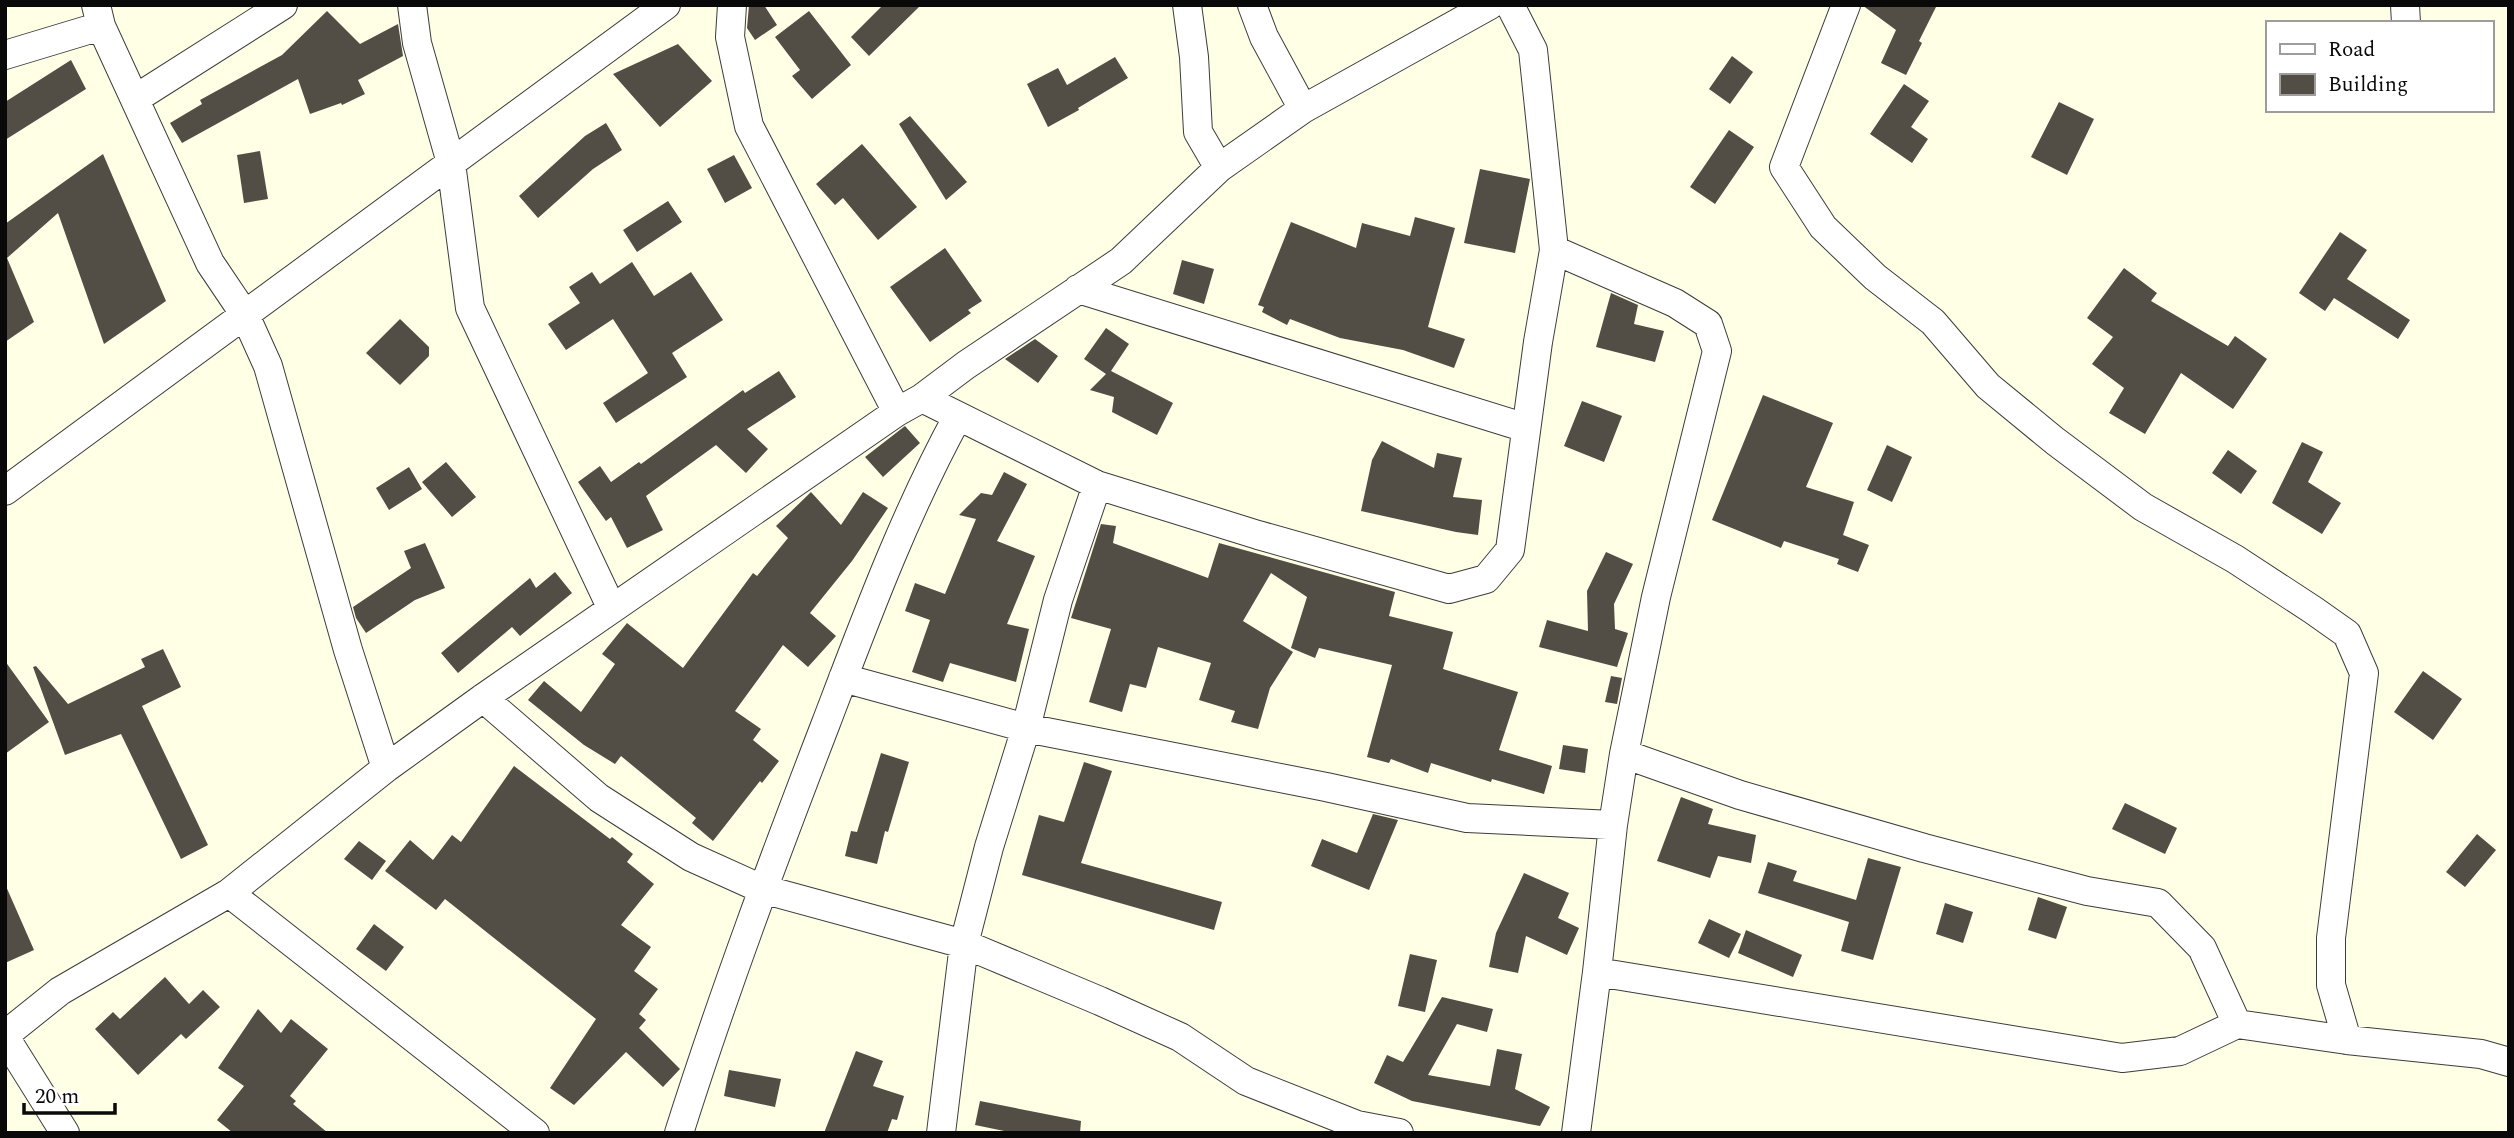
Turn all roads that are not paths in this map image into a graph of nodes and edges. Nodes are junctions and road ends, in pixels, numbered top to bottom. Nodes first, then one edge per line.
1 (283, 5) edge
2 (412, 5) edge
3 (666, 5) edge
4 (733, 5) edge
5 (1187, 5) edge
6 (1252, 5) edge
7 (1490, 5) edge
8 (1510, 5) edge
9 (1846, 5) edge
10 (98, 16) edge
11 (5, 55) edge
12 (135, 99) junction
13 (1303, 108) junction
14 (452, 163) junction
15 (1219, 168) junction
16 (1554, 250) junction
17 (1078, 289) junction
18 (245, 315) junction
19 (922, 398) junction
20 (897, 412) junction
21 (958, 416) junction
22 (1526, 428) junction
23 (1097, 485) junction
24 (5, 491) edge
25 (612, 609) junction
26 (843, 678) junction
27 (484, 698) junction
28 (1026, 728) junction
29 (1624, 754) junction
30 (387, 768) junction
31 (1613, 825) junction
32 (762, 889) junction
33 (229, 893) junction
34 (964, 944) junction
35 (1597, 972) junction
36 (2237, 1024) junction
37 (5, 1036) edge
38 (2347, 1040) junction
39 (2509, 1062) edge
40 (1356, 1129) edge
41 (65, 1133) edge
42 (535, 1133) edge
43 (680, 1133) edge
44 (942, 1133) edge
45 (1399, 1133) edge
46 (1576, 1133) edge

1 - 12 street
2 - 14 street
3 - 14 street
4 - 20 street
5 - 15 street
6 - 13 street
7 - 13 street
8 - 16 street
9 - 38 street
10 - 11 street
10 - 12 street
12 - 18 street
13 - 15 street
14 - 18 street
14 - 25 street
15 - 17 street
16 - 22 street
16 - 29 street
17 - 19 street
17 - 22 street
18 - 24 street
18 - 30 street
19 - 20 street
19 - 21 street
20 - 25 street
21 - 23 street
21 - 26 street
22 - 23 street
23 - 28 street
25 - 27 street
26 - 28 street
26 - 32 street
27 - 30 street
27 - 32 street
28 - 31 street
28 - 34 street
29 - 31 street
29 - 36 street
30 - 33 street
31 - 35 street
32 - 34 street
32 - 43 street
33 - 37 street
33 - 42 street
34 - 40 street
34 - 44 street
35 - 36 street
35 - 46 street
36 - 38 street
37 - 41 street
38 - 39 street
40 - 45 street

